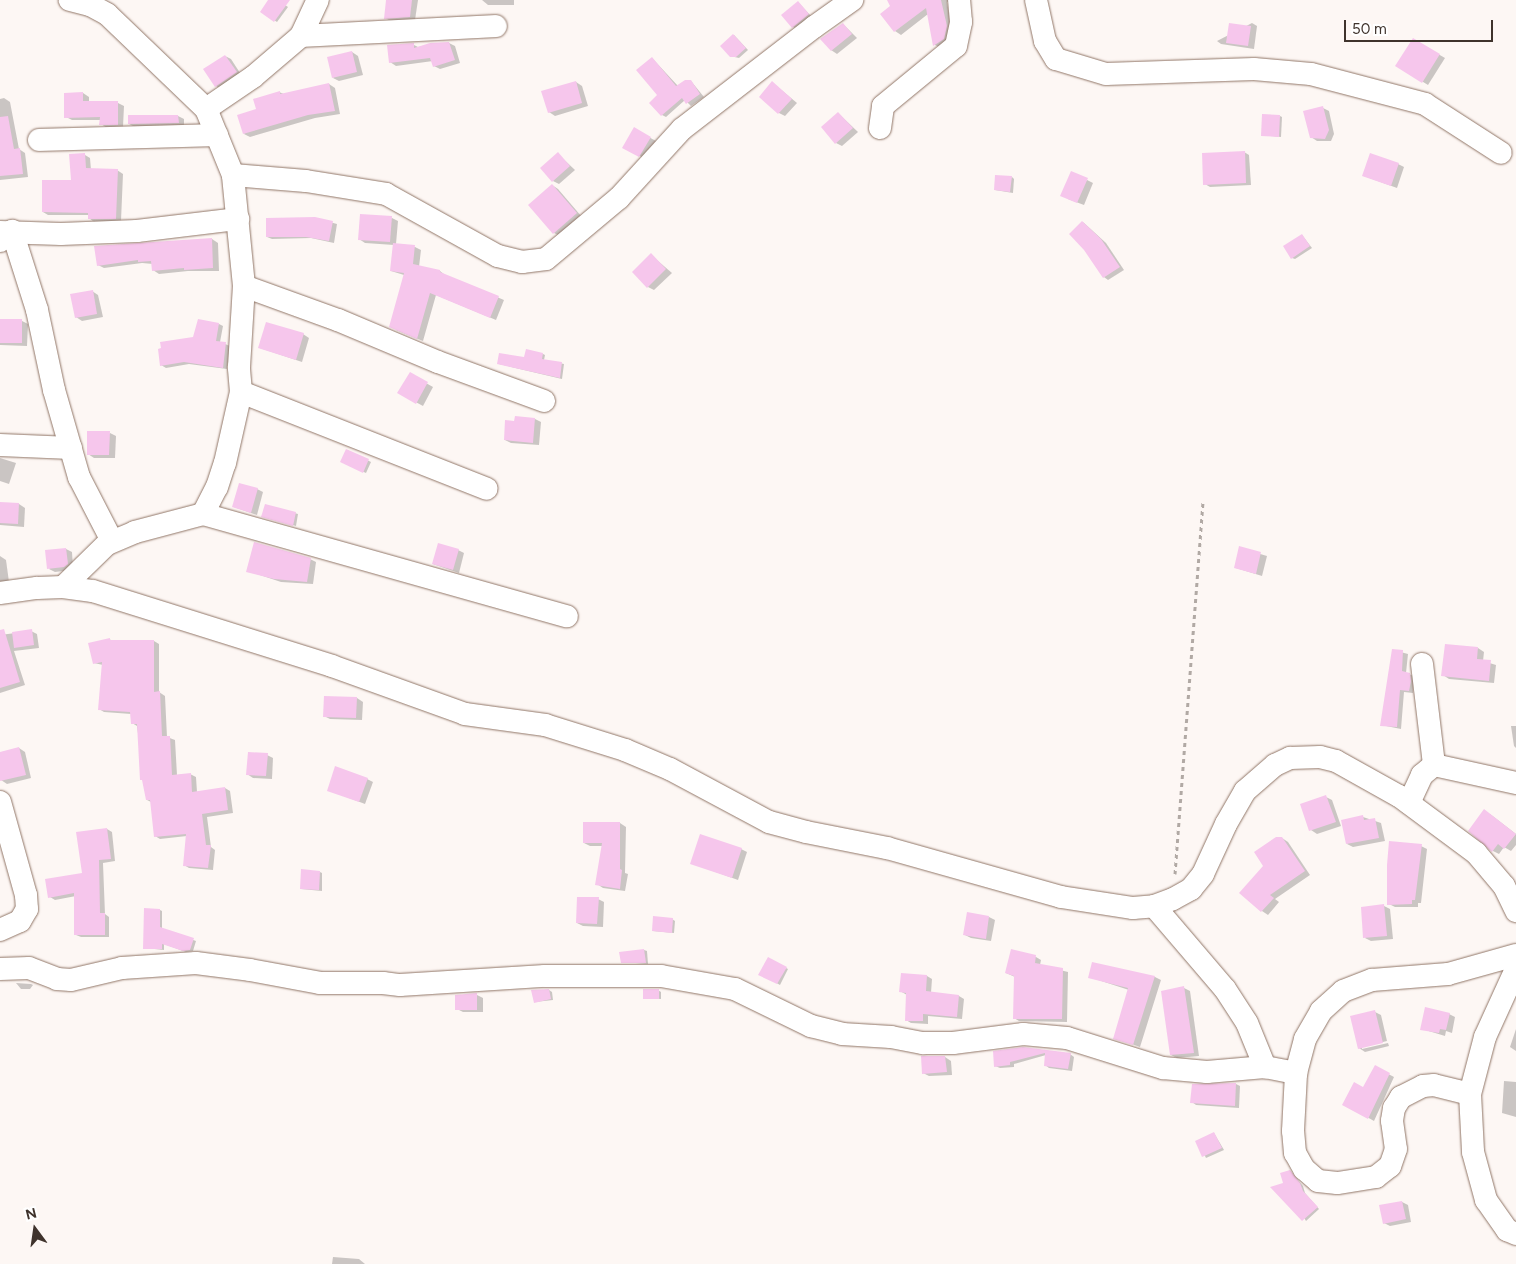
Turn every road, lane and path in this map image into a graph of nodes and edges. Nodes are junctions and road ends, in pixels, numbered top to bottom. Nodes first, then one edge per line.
1 (70, 0) edge
2 (318, 0) edge
3 (852, 0) edge
4 (959, 0) edge
5 (1036, 0) edge
6 (107, 7) edge
7 (496, 26) dead end
8 (302, 36) junction
9 (206, 109) junction
10 (880, 128) dead end
11 (217, 135) junction
12 (38, 140) dead end
13 (1501, 153) dead end
14 (233, 175) junction
15 (238, 219) junction
16 (4, 235) edge
17 (244, 286) junction
18 (241, 392) junction
19 (544, 401) dead end
20 (0, 445) edge
21 (71, 448) junction
22 (487, 489) dead end
23 (1203, 502) dead end
24 (204, 514) junction
25 (112, 541) junction
26 (62, 587) junction
27 (0, 593) edge
28 (567, 616) dead end
29 (1422, 664) dead end
30 (1434, 765) junction
31 (1516, 783) edge
32 (0, 802) edge
33 (1409, 803) junction
34 (1164, 903) junction
35 (1516, 911) edge
36 (0, 930) edge
37 (1516, 955) edge
38 (0, 969) edge
39 (1516, 969) edge
40 (1512, 992) edge
41 (1264, 1066) junction
42 (1296, 1072) junction
43 (1470, 1094) junction
44 (1516, 1234) edge

1 - 6 street
2 - 8 street
3 - 14 street
4 - 10 street
5 - 13 street
6 - 9 street
7 - 8 street
8 - 9 street
9 - 11 street
11 - 12 street
11 - 14 street
14 - 15 street
15 - 16 street
15 - 17 street
16 - 21 street
17 - 18 street
17 - 19 street
18 - 22 street
18 - 24 street
20 - 21 street
21 - 25 street
23 - 34 path
24 - 25 street
24 - 28 street
25 - 26 street
26 - 27 street
26 - 34 street
29 - 30 street
30 - 31 street
30 - 33 street
32 - 36 street
33 - 34 street
33 - 35 street
34 - 41 street
37 - 42 street
38 - 41 street
39 - 40 street
40 - 43 street
41 - 42 street
42 - 43 street
43 - 44 street

